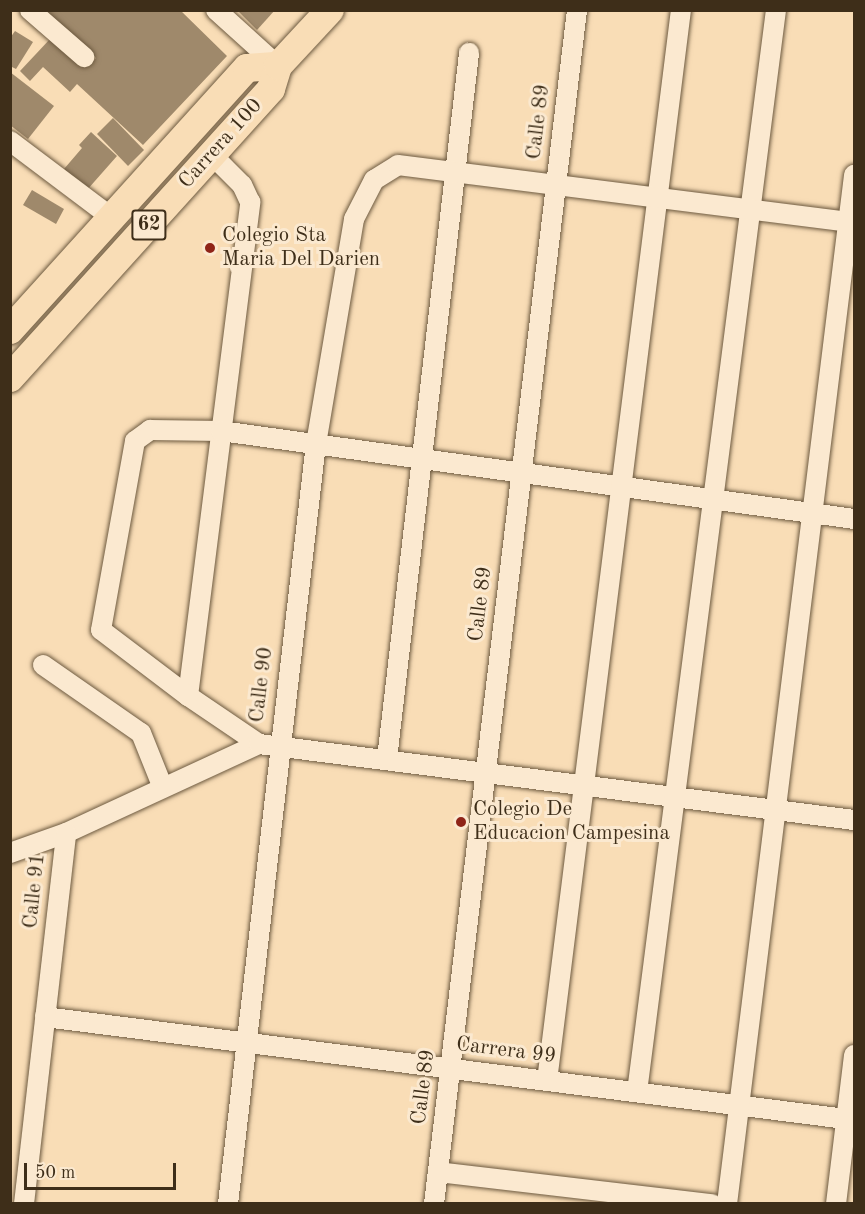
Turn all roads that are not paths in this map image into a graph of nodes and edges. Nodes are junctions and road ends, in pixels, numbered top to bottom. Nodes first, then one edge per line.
1 (30, 10) edge
2 (216, 10) edge
3 (330, 10) edge
4 (577, 10) edge
5 (681, 10) edge
6 (776, 10) edge
7 (469, 52) dead end
8 (84, 57) dead end
9 (278, 66) junction
10 (10, 141) edge
11 (212, 155) junction
12 (456, 171) junction
13 (855, 175) edge
14 (556, 184) junction
15 (657, 197) junction
16 (750, 209) junction
17 (112, 218) junction
18 (852, 223) edge
19 (12, 324) edge
20 (10, 378) edge
21 (221, 431) junction
22 (316, 444) junction
23 (422, 459) junction
24 (521, 472) junction
25 (621, 486) junction
26 (713, 499) junction
27 (813, 513) junction
28 (855, 519) edge
29 (43, 665) dead end
30 (188, 696) junction
31 (259, 744) junction
32 (279, 745) junction
33 (387, 759) junction
34 (486, 772) junction
35 (584, 784) junction
36 (163, 788) junction
37 (675, 796) junction
38 (776, 809) junction
39 (855, 820) edge
40 (66, 833) junction
41 (10, 853) edge
42 (45, 1017) junction
43 (246, 1042) junction
44 (855, 1055) edge
45 (450, 1068) junction
46 (547, 1081) junction
47 (637, 1092) junction
48 (739, 1105) junction
49 (851, 1119) edge
50 (438, 1172) junction
51 (24, 1203) edge
52 (228, 1203) edge
53 (434, 1203) edge
54 (712, 1203) edge
55 (727, 1203) edge
56 (836, 1203) edge

1 - 8 street
2 - 9 street
3 - 9 highway, Carrera 100 / 62
4 - 14 street, Calle 89
5 - 15 street
6 - 16 street
7 - 12 street
9 - 11 highway, Carrera 100 / 62
9 - 17 highway, Carrera 100 / 62
10 - 17 street
11 - 20 highway, Carrera 100 / 62
11 - 21 street
12 - 14 street
12 - 22 street, Calle 90
12 - 23 street
13 - 18 street
14 - 15 street
14 - 24 street, Calle 89
15 - 16 street
15 - 25 street
16 - 18 street
16 - 26 street
17 - 19 highway, Carrera 100 / 62
18 - 27 street
21 - 22 street
21 - 30 street
21 - 30 street
22 - 23 street
22 - 32 street, Calle 90
23 - 24 street
23 - 33 street
24 - 25 street
24 - 34 street, Calle 89
25 - 26 street
25 - 35 street
26 - 27 street
26 - 37 street
27 - 28 street
27 - 38 street
29 - 36 street
30 - 31 street
31 - 32 street
31 - 36 street
32 - 33 street
32 - 43 street, Calle 90
33 - 34 street
34 - 35 street
34 - 45 street, Calle 89
35 - 37 street
35 - 46 street
36 - 40 street
37 - 38 street
37 - 47 street
38 - 39 street
38 - 48 street
40 - 41 street
40 - 42 street, Calle 91
42 - 43 street, Carrera 99
42 - 51 street, Calle 91
43 - 45 street, Carrera 99
43 - 52 street, Calle 90
44 - 49 street
45 - 46 street, Carrera 99
45 - 50 street, Calle 89
46 - 47 street, Carrera 99
47 - 48 street, Carrera 99
48 - 49 street, Carrera 99
48 - 55 street
49 - 56 street
50 - 53 street, Calle 89
50 - 54 street

